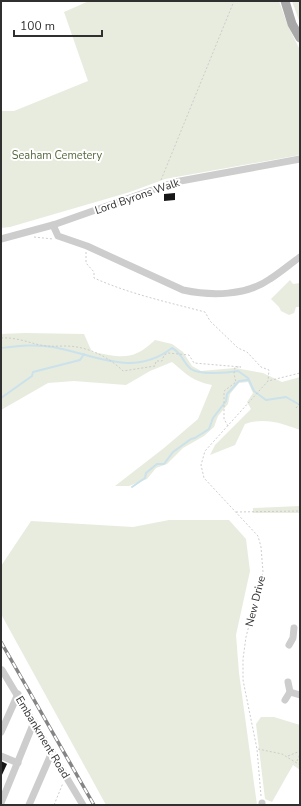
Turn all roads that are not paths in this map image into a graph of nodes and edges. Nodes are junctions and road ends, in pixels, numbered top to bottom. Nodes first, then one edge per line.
1 (285, 1) edge
2 (300, 38) edge
3 (300, 159) edge
4 (53, 225) junction
5 (1, 240) edge
6 (300, 257) edge
7 (294, 628) dead end
8 (294, 641) edge
9 (2, 670) dead end
10 (288, 682) dead end
11 (290, 692) junction
12 (18, 694) junction
13 (300, 695) edge
14 (285, 700) dead end
15 (34, 722) junction
16 (1, 732) edge
17 (52, 752) junction
18 (1, 756) edge
19 (18, 763) junction
20 (1, 803) edge
21 (81, 804) edge
22 (29, 805) edge

1 - 2 main road
3 - 4 street, Lord Byrons Walk
4 - 5 street, Lord Byrons Walk
4 - 6 street
7 - 8 street
9 - 12 street, Embankment Road
10 - 11 street
11 - 13 street
11 - 14 street
12 - 15 street, Embankment Road
12 - 16 street
15 - 17 street, Embankment Road
15 - 19 street
17 - 21 street, Embankment Road
17 - 22 street
18 - 19 street
19 - 20 street

